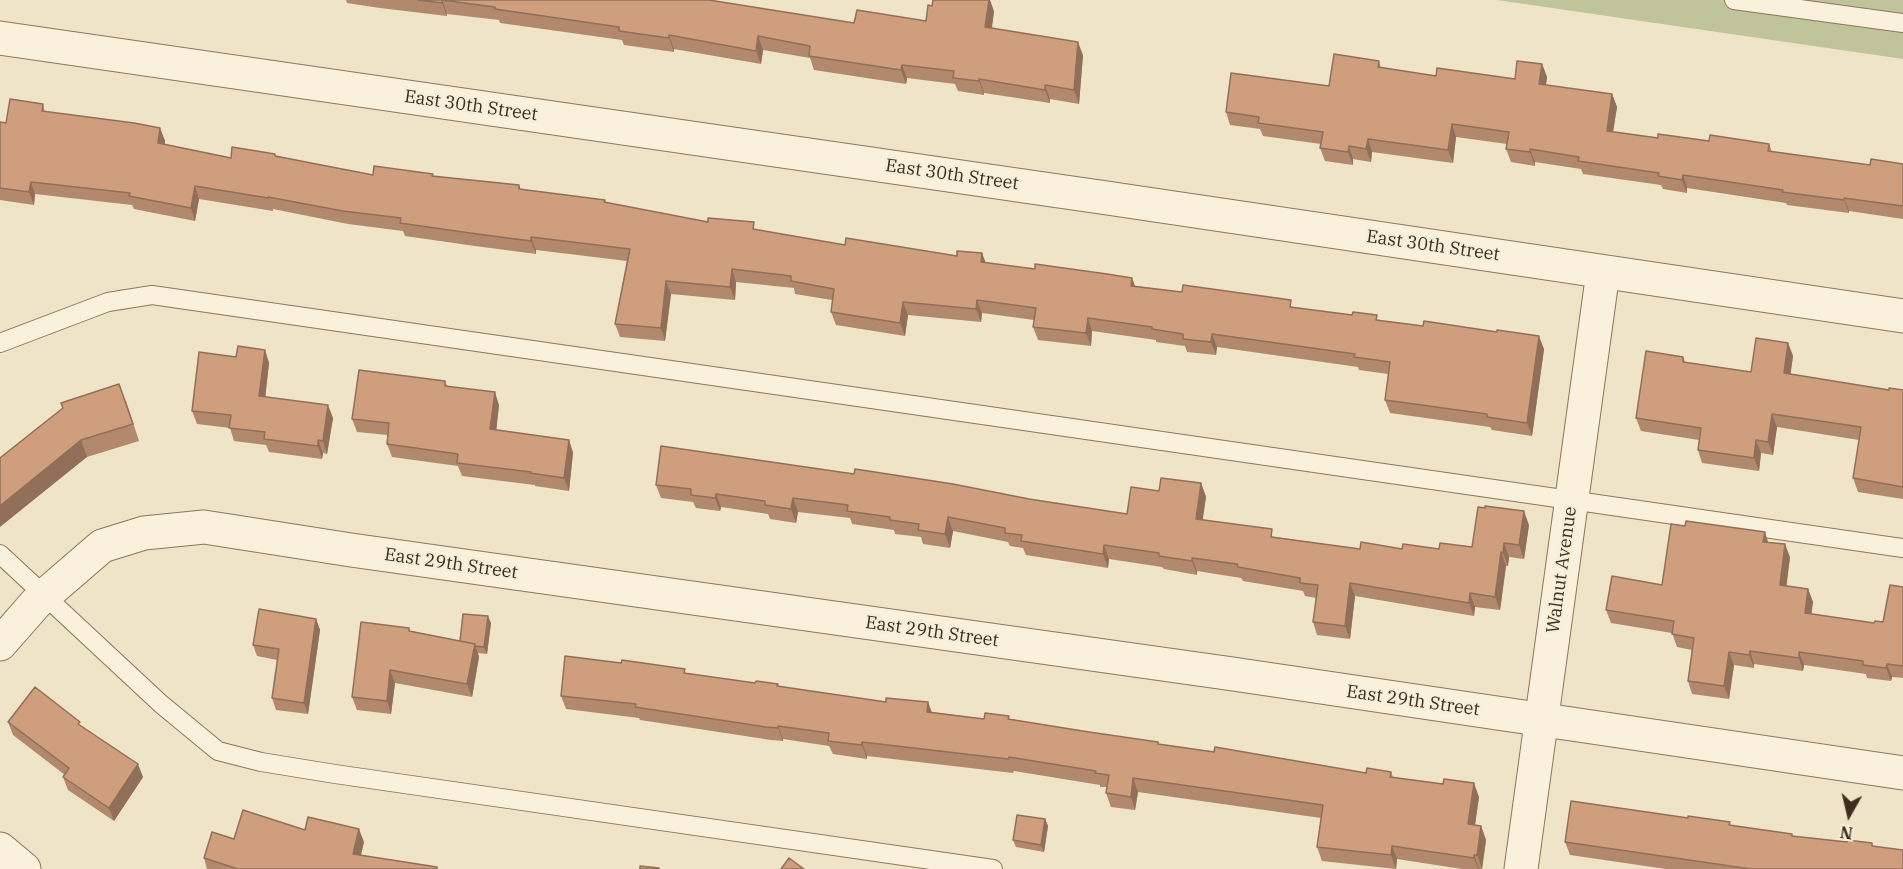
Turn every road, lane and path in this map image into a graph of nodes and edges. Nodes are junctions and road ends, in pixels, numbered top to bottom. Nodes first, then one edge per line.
1 (1734, 0) edge
2 (1903, 23) edge
3 (0, 38) edge
4 (1603, 272) junction
5 (1903, 316) edge
6 (0, 343) edge
7 (1572, 500) junction
8 (1903, 548) edge
9 (0, 554) edge
10 (45, 594) junction
11 (0, 644) edge
12 (1542, 720) junction
13 (1903, 773) edge
14 (0, 849) edge
15 (24, 869) edge
16 (993, 869) edge
17 (1521, 869) edge

1 - 2 lane
3 - 4 street, East 30th Street
4 - 5 street, East 30th Street
4 - 7 street, Walnut Avenue
6 - 7 lane
7 - 8 lane
7 - 12 street, Walnut Avenue
9 - 10 lane
10 - 11 street, East 29th Street
10 - 12 street, East 29th Street
10 - 16 lane
12 - 13 street, East 29th Street
12 - 17 street, Walnut Avenue
14 - 15 street

